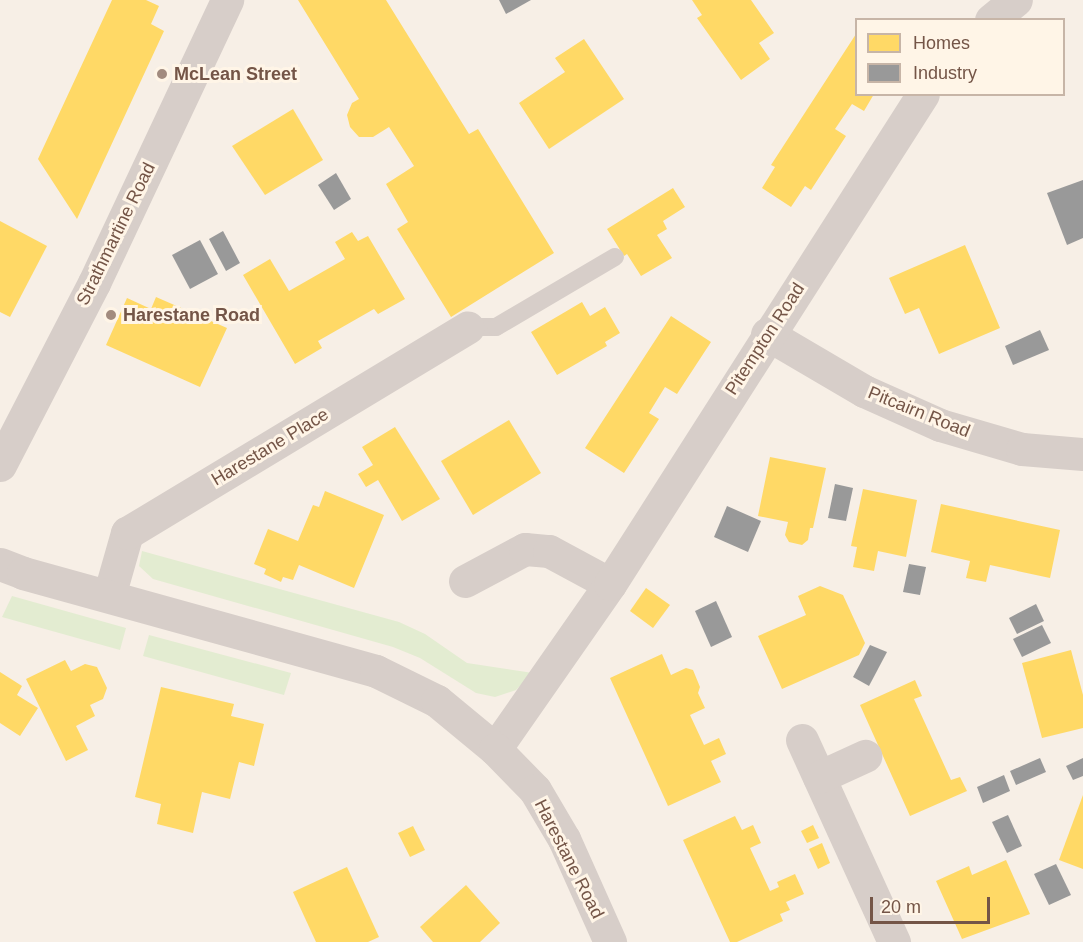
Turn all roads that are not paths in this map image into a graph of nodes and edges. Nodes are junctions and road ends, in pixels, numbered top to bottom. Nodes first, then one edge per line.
1 (1016, 0) edge
2 (218, 3) edge
3 (994, 18) edge
4 (921, 96) edge
5 (615, 256) dead end
6 (468, 327) joint
7 (767, 334) junction
8 (1083, 454) edge
9 (0, 465) edge
10 (0, 564) edge
11 (465, 581) dead end
12 (610, 584) junction
13 (109, 596) junction
14 (802, 740) dead end
15 (495, 749) junction
16 (865, 756) dead end
17 (819, 777) junction
18 (610, 942) edge
19 (894, 942) edge

1 - 3 street
2 - 9 street, Strathmartine Road
4 - 7 street, Pitempton Road
5 - 6 lane
6 - 13 street, Harestane Place
7 - 8 street, Pitcairn Road
7 - 12 street, Pitempton Road
10 - 13 street, Harestane Road
11 - 12 street
12 - 15 street, Pitempton Road
13 - 15 street, Harestane Road
14 - 17 street
15 - 18 street, Harestane Road
16 - 17 street
17 - 19 street

